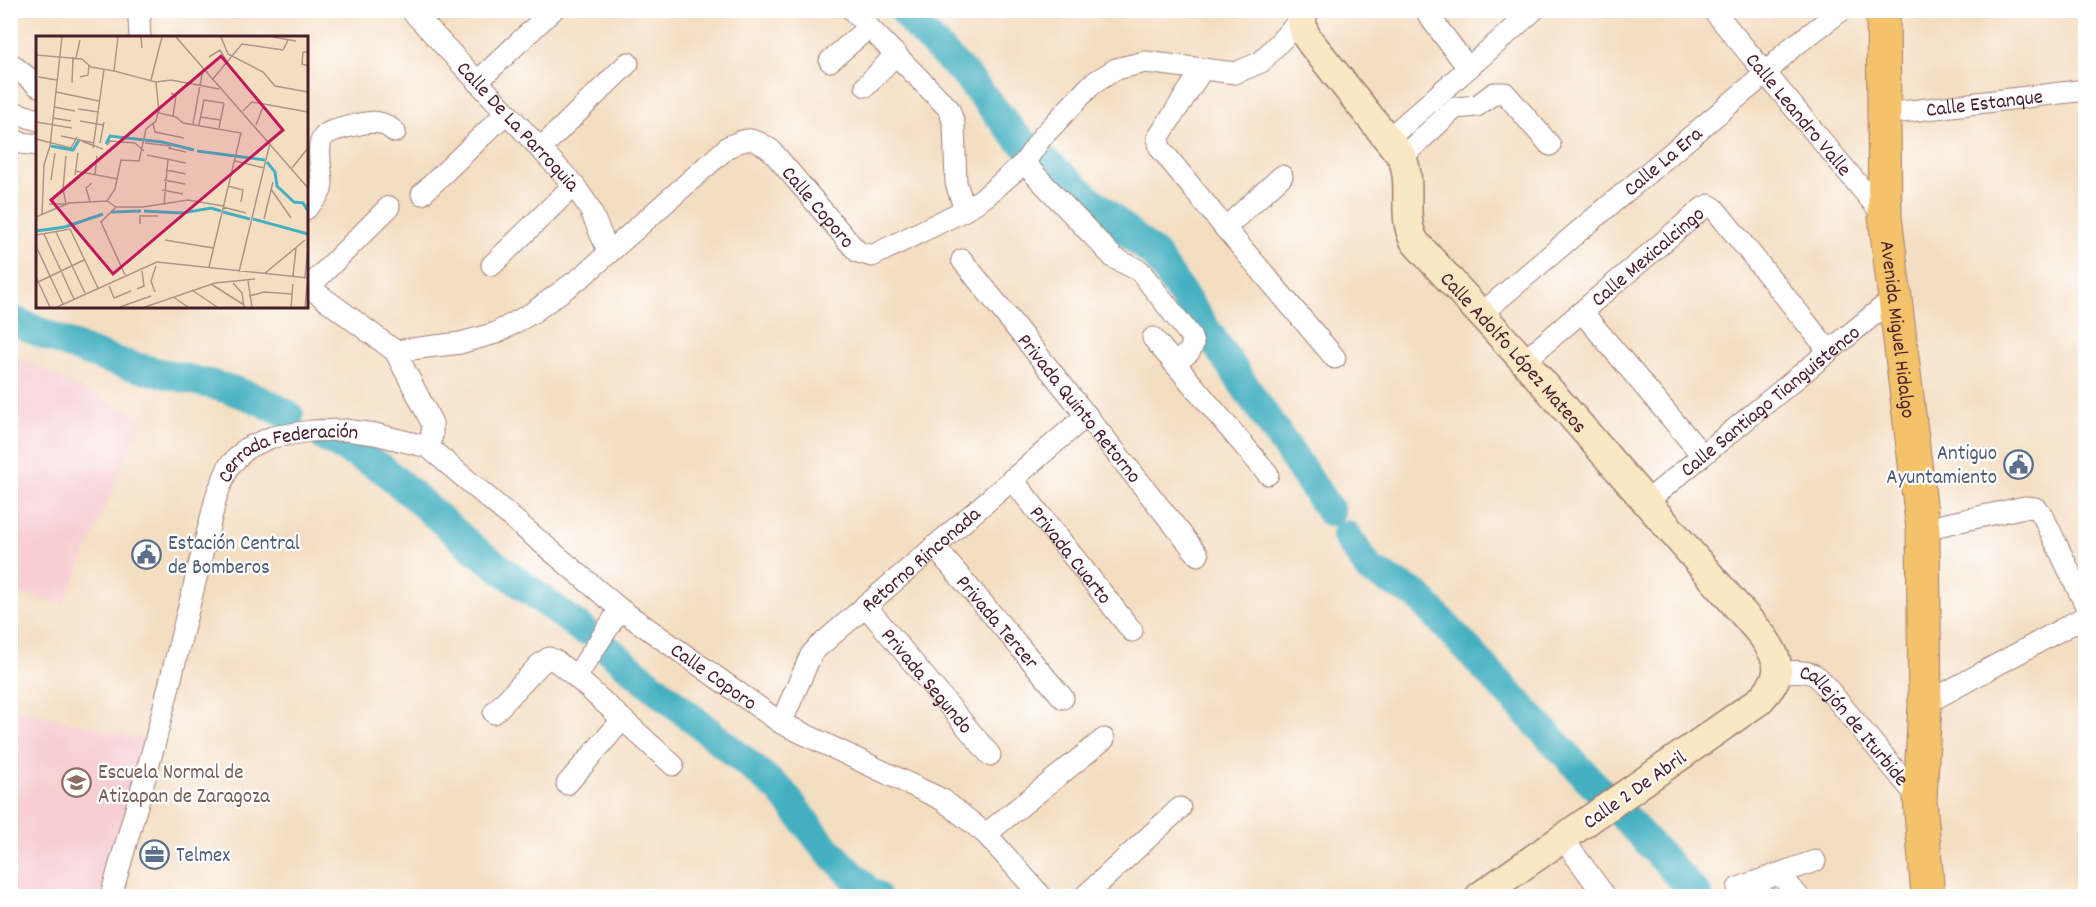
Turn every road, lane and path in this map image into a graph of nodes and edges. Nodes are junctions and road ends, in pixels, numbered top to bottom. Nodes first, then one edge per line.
1 (142, 10) edge
2 (553, 10) edge
3 (852, 10) edge
4 (1534, 10) edge
5 (1713, 10) edge
6 (1842, 10) edge
7 (1883, 10) edge
8 (414, 12) edge
9 (1302, 15) edge
10 (1429, 16) dead end
11 (869, 27) junction
12 (140, 36) edge
13 (896, 54) junction
14 (830, 61) dead end
15 (10, 63) edge
16 (628, 63) dead end
17 (1468, 68) junction
18 (1202, 70) junction
19 (1765, 74) junction
20 (477, 82) junction
21 (36, 84) edge
22 (866, 86) dead end
23 (2085, 90) edge
24 (10, 111) edge
25 (506, 113) junction
26 (1885, 114) junction
27 (36, 119) edge
28 (394, 132) dead end
29 (10, 138) edge
30 (36, 145) edge
31 (1550, 145) dead end
32 (1395, 148) junction
33 (540, 149) junction
34 (1024, 163) junction
35 (1282, 176) dead end
36 (574, 185) junction
37 (422, 194) dead end
38 (308, 207) edge
39 (389, 207) dead end
40 (965, 210) junction
41 (1885, 217) junction
42 (1225, 228) junction
43 (609, 253) junction
44 (962, 260) dead end
45 (492, 265) dead end
46 (308, 286) edge
47 (1895, 297) junction
48 (1582, 312) junction
49 (1482, 313) junction
50 (1153, 338) dead end
51 (395, 351) junction
52 (1829, 351) junction
53 (1335, 358) dead end
54 (1524, 360) junction
55 (1175, 364) junction
56 (1086, 415) junction
57 (428, 447) junction
58 (1702, 456) junction
59 (1268, 474) dead end
60 (1012, 479) junction
61 (1646, 502) junction
62 (1923, 529) junction
63 (934, 546) junction
64 (1198, 555) dead end
65 (865, 605) junction
66 (2085, 606) edge
67 (620, 609) junction
68 (2085, 616) edge
69 (1132, 631) dead end
70 (1779, 672) junction
71 (576, 677) junction
72 (1063, 698) dead end
73 (1925, 704) junction
74 (494, 713) dead end
75 (622, 720) junction
76 (781, 723) junction
77 (1104, 739) dead end
78 (990, 755) dead end
79 (674, 765) dead end
80 (567, 783) dead end
81 (1920, 800) junction
82 (1179, 808) dead end
83 (986, 834) junction
84 (1563, 839) junction
85 (1815, 861) dead end
86 (1780, 874) junction
87 (1738, 888) dead end
88 (111, 897) edge
89 (1041, 897) edge
90 (1085, 897) edge
91 (1480, 897) edge
92 (1605, 897) edge
93 (1798, 897) edge
94 (1928, 897) edge

1 - 12 street
2 - 20 street
3 - 11 street
4 - 17 street
5 - 19 street, Calle Leandro Valle
6 - 19 street, Calle La Era
7 - 26 main road, Avenida Miguel Hidalgo
8 - 20 street, Calle De La Parroquia
9 - 18 street, Calle Coporo
9 - 32 main road, Calle Adolfo López Mateos
10 - 17 street
11 - 13 street
11 - 14 street
13 - 22 street
13 - 40 street
15 - 21 street
16 - 33 street
17 - 32 street
18 - 34 street, Calle Coporo
18 - 42 street
19 - 41 street, Calle Leandro Valle
19 - 49 street, Calle La Era
20 - 25 street, Calle De La Parroquia
23 - 26 street, Calle Estanque
24 - 27 street
25 - 33 street, Calle De La Parroquia
25 - 37 street
26 - 41 main road, Avenida Miguel Hidalgo
28 - 38 street
29 - 30 street
31 - 32 street
32 - 49 main road, Calle Adolfo López Mateos
33 - 36 street, Calle De La Parroquia
34 - 40 street, Calle Coporo
34 - 55 street
35 - 42 street
36 - 43 street, Calle De La Parroquia
36 - 45 street
39 - 46 street
40 - 43 street, Calle Coporo
41 - 47 main road, Avenida Miguel Hidalgo
42 - 53 street
43 - 51 street, Calle Coporo
44 - 56 street, Privada Quinto Retorno
46 - 51 street
47 - 52 street, Calle Santiago Tianguistenco
47 - 62 main road, Avenida Miguel Hidalgo
48 - 52 street, Calle Mexicalcingo
48 - 54 street, Calle Mexicalcingo
48 - 58 street
49 - 54 main road, Calle Adolfo López Mateos
50 - 55 street
51 - 57 street
52 - 58 street, Calle Santiago Tianguistenco
54 - 61 main road, Calle Adolfo López Mateos
55 - 59 street
56 - 60 street, Retorno Rinconada
56 - 64 street, Privada Quinto Retorno
57 - 67 street, Calle Coporo
57 - 88 street, Cerrada Federación
58 - 61 street, Calle Santiago Tianguistenco
60 - 63 street, Retorno Rinconada
60 - 69 street, Privada Cuarto
61 - 70 main road, Calle Adolfo López Mateos
62 - 66 street
62 - 73 main road, Avenida Miguel Hidalgo
63 - 65 street, Retorno Rinconada
63 - 72 street, Privada Tercer
65 - 76 street, Retorno Rinconada
65 - 78 street, Privada Segundo
67 - 71 street
67 - 76 street, Calle Coporo
68 - 73 street
70 - 81 street, Callejón de Iturbide
70 - 84 main road, Calle 2 De Abril
71 - 74 street
71 - 75 street
73 - 81 main road, Avenida Miguel Hidalgo
75 - 79 street
75 - 80 street
76 - 83 street, Calle Coporo
77 - 83 street
81 - 94 main road, Avenida Miguel Hidalgo
82 - 90 street
83 - 89 street, Calle Coporo
84 - 91 main road, Calle 2 De Abril
84 - 92 street
85 - 86 street
86 - 87 street
86 - 93 street

